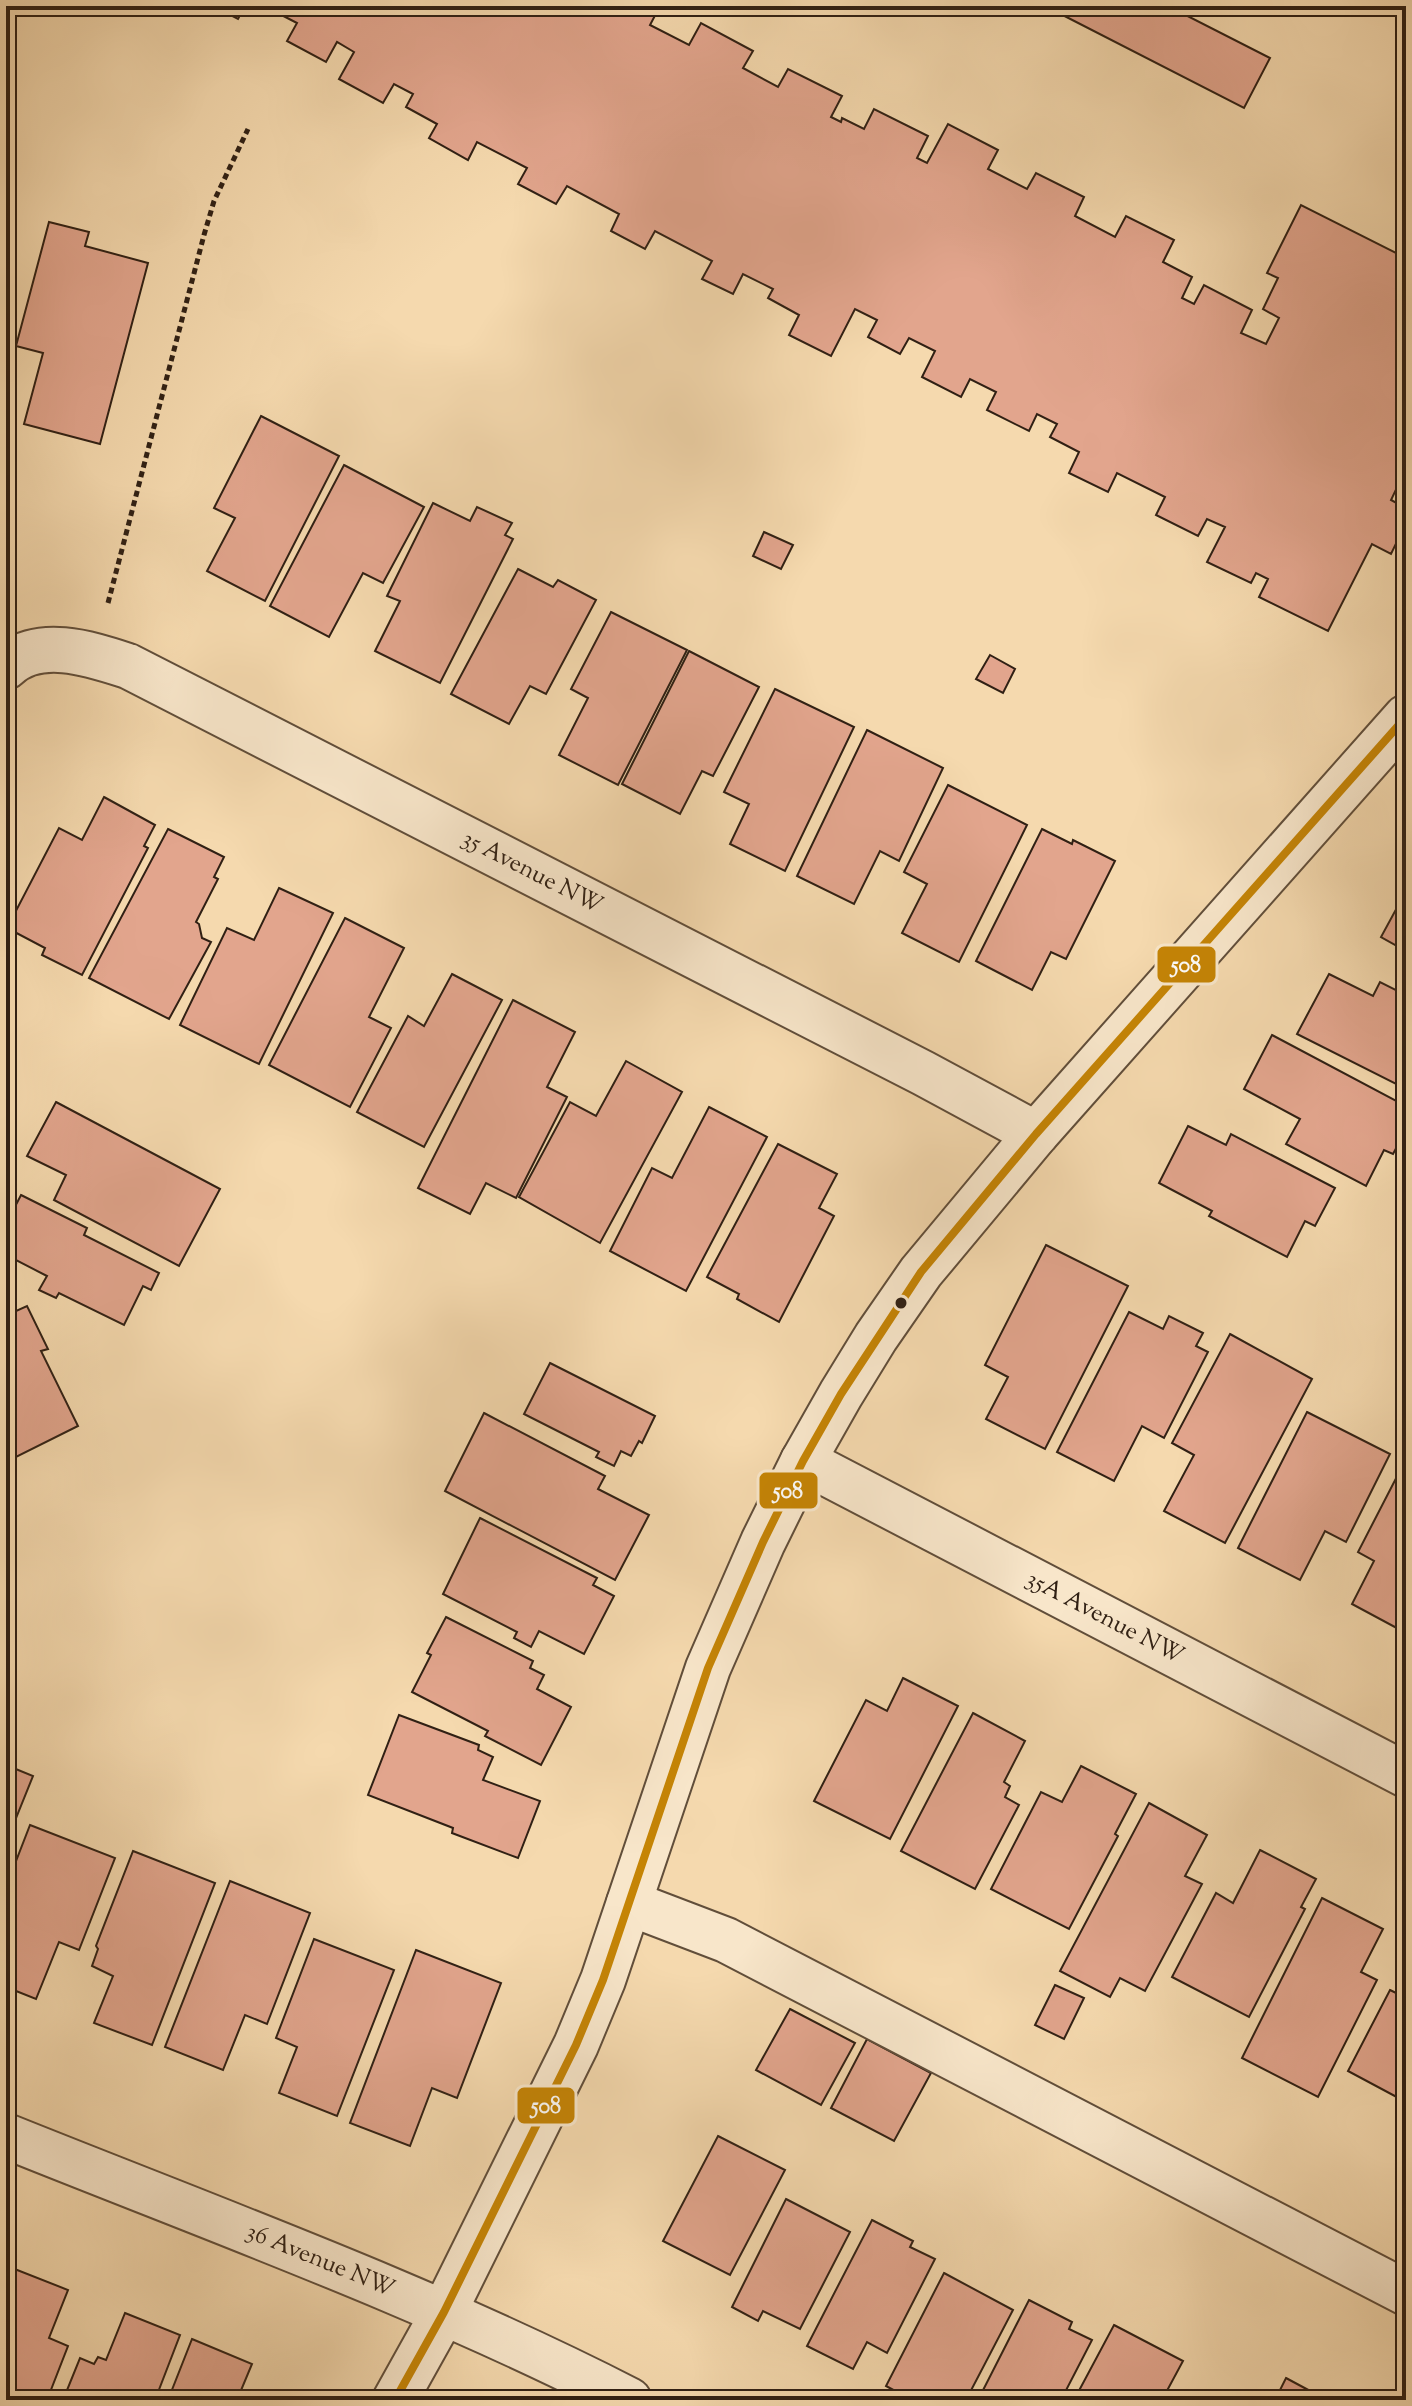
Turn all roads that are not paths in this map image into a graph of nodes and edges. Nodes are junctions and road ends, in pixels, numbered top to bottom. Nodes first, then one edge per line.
1 (11, 662) edge
2 (1406, 717) edge
3 (1036, 1134) junction
4 (803, 1461) junction
5 (1406, 1775) edge
6 (629, 1903) junction
7 (6, 2136) edge
8 (1406, 2293) edge
9 (444, 2312) junction
10 (395, 2400) edge
11 (629, 2400) edge

1 - 3 street, 35 Avenue NW
2 - 3 street
3 - 4 street
4 - 5 street, 35A Avenue NW
4 - 6 street
6 - 8 street
6 - 9 street
7 - 9 street, 36 Avenue NW
9 - 10 street
9 - 11 street, 36 Avenue NW

